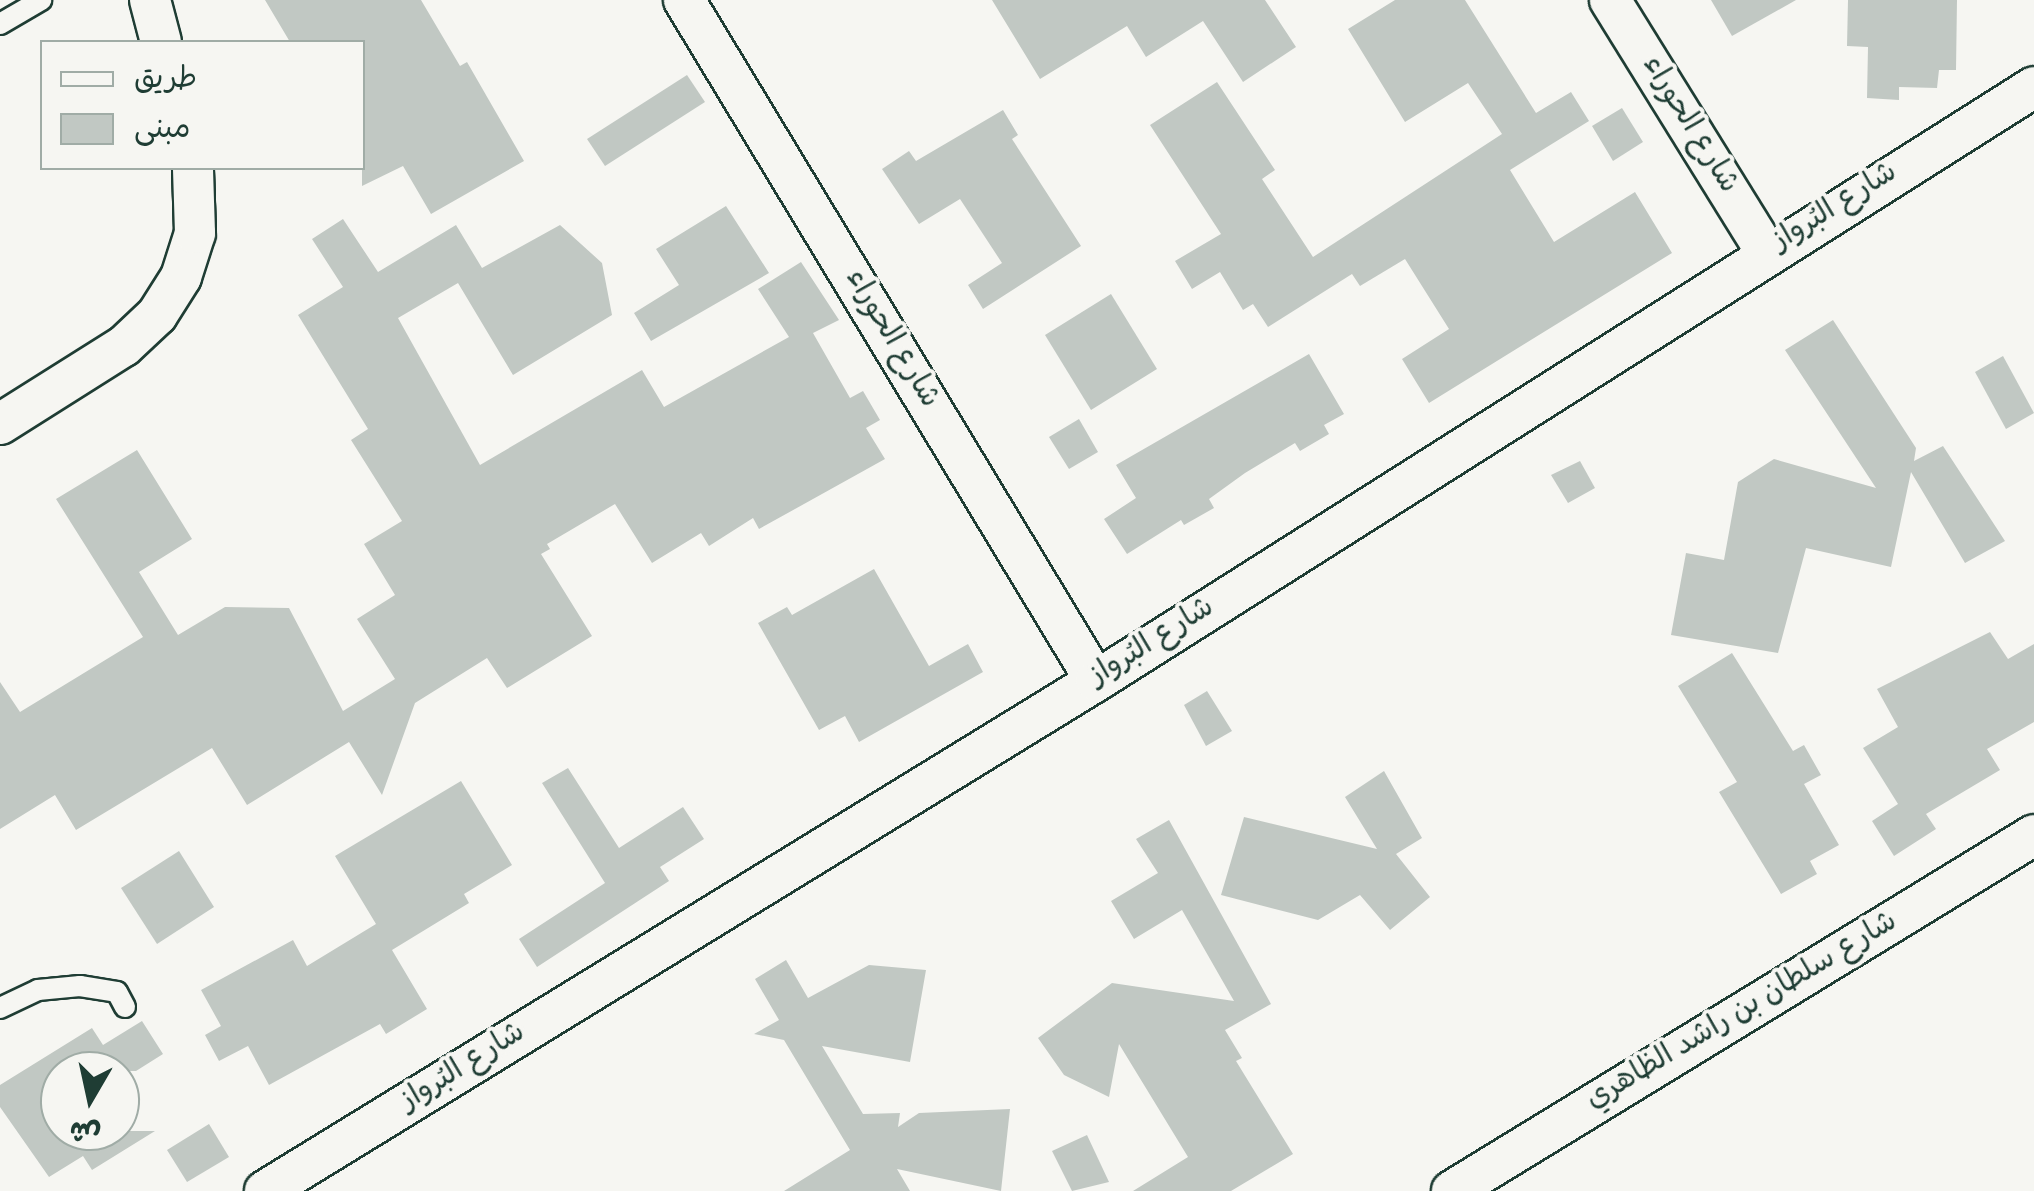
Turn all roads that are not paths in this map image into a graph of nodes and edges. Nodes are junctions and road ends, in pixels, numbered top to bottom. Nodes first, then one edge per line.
1 (41, 0) edge
2 (150, 0) edge
3 (684, 0) edge
4 (1610, 0) edge
5 (0, 24) edge
6 (160, 40) edge
7 (2034, 86) edge
8 (193, 170) edge
9 (1766, 252) junction
10 (0, 424) edge
11 (1096, 680) junction
12 (2034, 835) edge
13 (0, 1008) edge
14 (125, 1008) dead end
15 (266, 1191) edge
16 (1452, 1191) edge

1 - 5 lane
2 - 6 street
3 - 11 street, شارع الحوراء
4 - 9 street, شارع الحوراء
7 - 9 street, شارع البُرواز
8 - 10 street
9 - 11 street, شارع البُرواز
11 - 15 street, شارع البُرواز
12 - 16 street, شارع سلطان بن راشد الظاهري
13 - 14 lane

